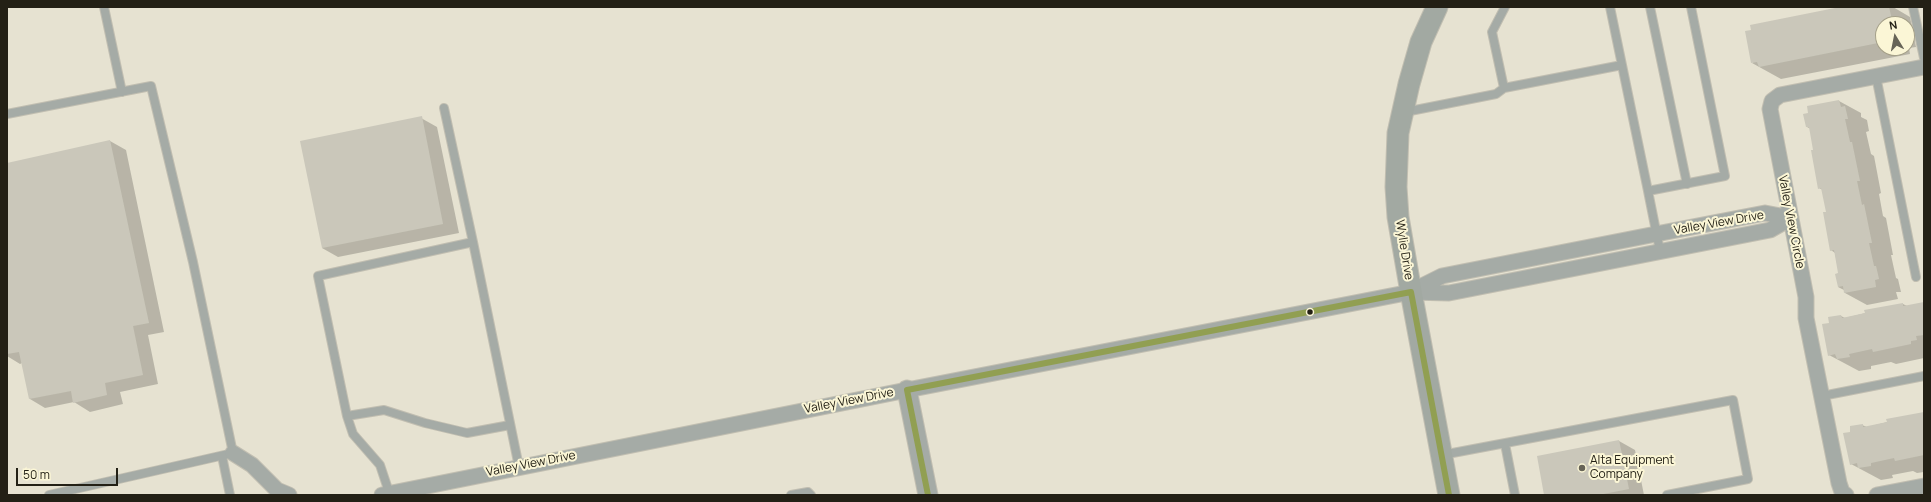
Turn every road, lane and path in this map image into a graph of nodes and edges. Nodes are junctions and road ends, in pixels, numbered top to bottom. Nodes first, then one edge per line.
1 (104, 7) edge
2 (1437, 7) edge
3 (1505, 7) edge
4 (1610, 7) edge
5 (1650, 7) edge
6 (1691, 7) edge
7 (1913, 7) edge
8 (1924, 58) edge
9 (1622, 65) junction
10 (1924, 67) edge
11 (1876, 76) junction
12 (1504, 88) junction
13 (122, 92) junction
14 (444, 108) dead end
15 (1403, 112) junction
16 (7, 114) edge
17 (1686, 184) junction
18 (1648, 191) junction
19 (1791, 218) junction
20 (1656, 234) junction
21 (473, 242) junction
22 (1660, 251) junction
23 (1916, 277) dead end
24 (1411, 292) junction
25 (1924, 376) edge
26 (907, 390) junction
27 (1822, 396) junction
28 (347, 416) junction
29 (510, 425) junction
30 (1505, 444) junction
31 (227, 454) junction
32 (1441, 455) junction
33 (519, 466) junction
34 (1924, 486) edge
35 (48, 495) edge
36 (230, 495) edge
37 (289, 495) edge
38 (387, 495) edge
39 (791, 495) edge
40 (811, 495) edge
41 (928, 495) edge
42 (1449, 495) edge
43 (1515, 495) edge
44 (1667, 495) edge
45 (1846, 495) edge
46 (1877, 495) edge

1 - 13 lane
2 - 15 main road, Wylie Drive
3 - 12 lane
4 - 9 lane
5 - 17 lane
6 - 17 lane
7 - 8 lane
9 - 12 lane
9 - 18 lane
10 - 11 street, Valley View Circle
11 - 19 street, Valley View Circle
11 - 23 lane
12 - 15 lane
13 - 16 lane
13 - 31 lane
14 - 21 lane
15 - 24 main road, Wylie Drive
17 - 18 lane
18 - 20 lane
19 - 20 street, Valley View Drive
19 - 22 street, Valley View Drive
19 - 27 street, Valley View Circle
20 - 22 lane
20 - 24 street, Valley View Drive
21 - 28 lane
21 - 29 lane
22 - 24 street, Valley View Drive
24 - 26 street, Valley View Drive
24 - 32 main road, Wylie Drive
25 - 27 lane
26 - 33 street, Valley View Drive
26 - 41 street
27 - 45 street, Valley View Circle
28 - 29 lane
28 - 38 lane
29 - 33 lane
30 - 32 lane
30 - 43 lane
30 - 44 lane
31 - 35 lane
31 - 36 lane
31 - 37 street
32 - 42 main road, Wylie Drive
33 - 38 street, Valley View Drive
34 - 46 street
39 - 40 lane

